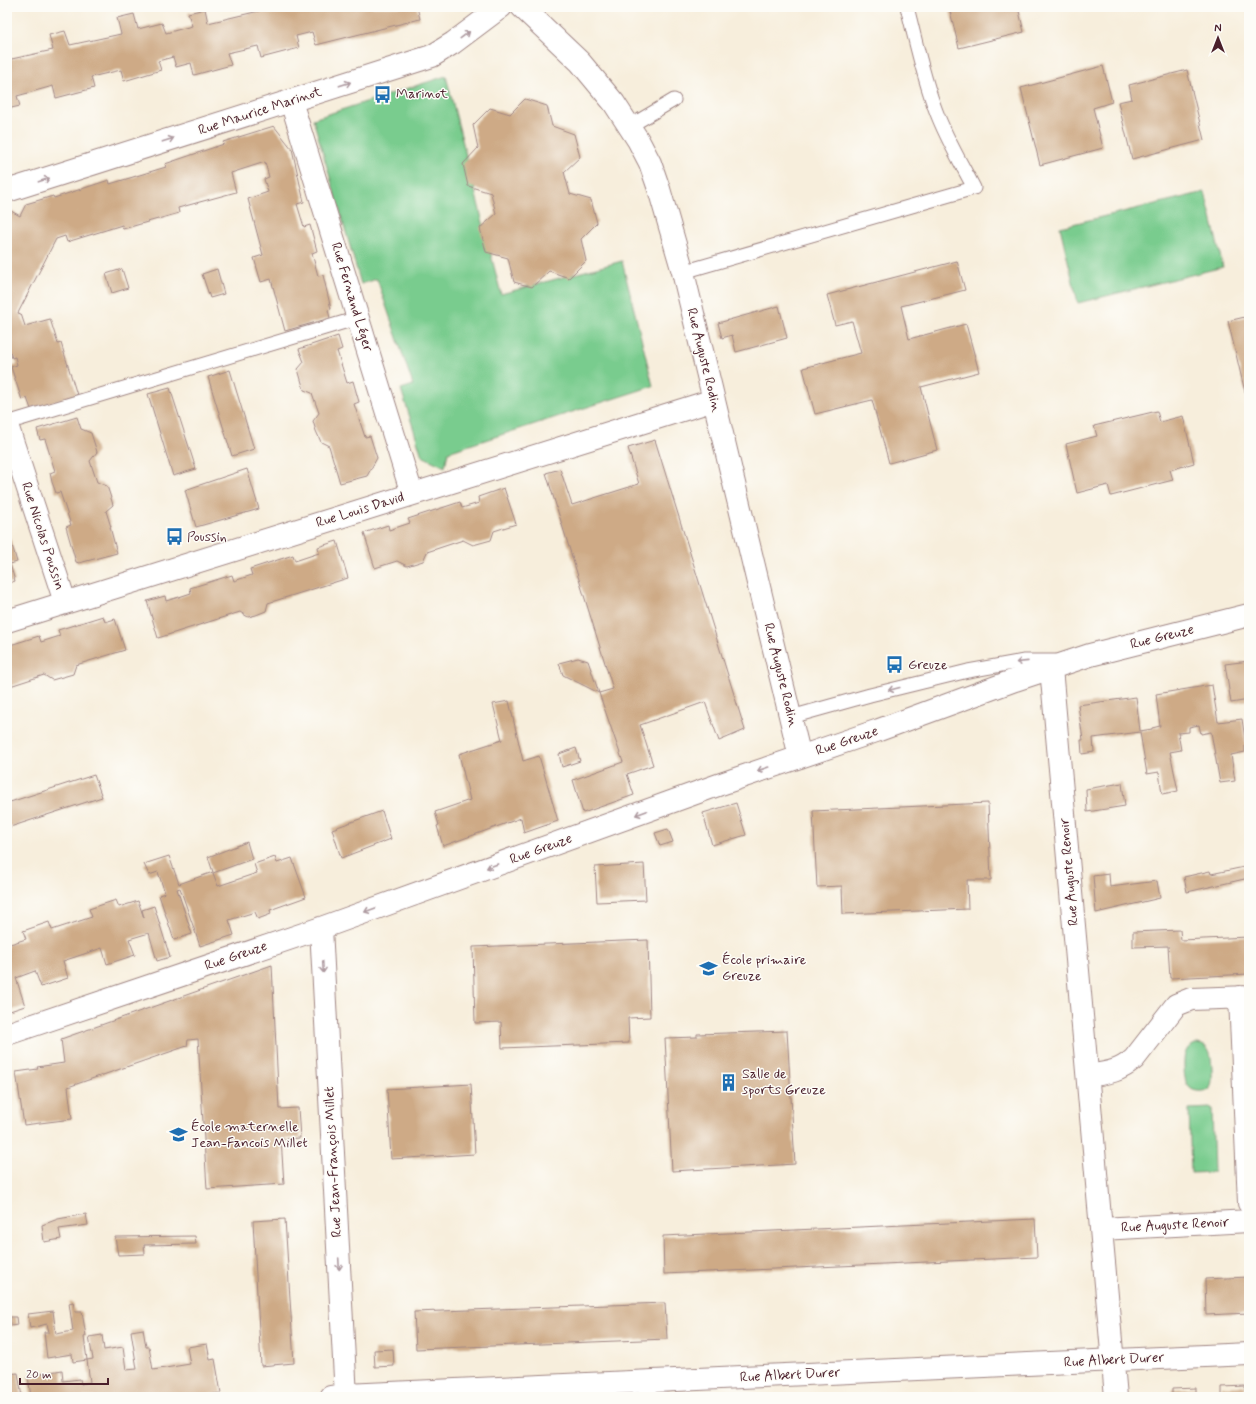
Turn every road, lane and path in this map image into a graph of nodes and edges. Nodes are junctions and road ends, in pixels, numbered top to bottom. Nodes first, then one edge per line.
1 (501, 7) edge
2 (522, 7) edge
3 (907, 7) edge
4 (674, 100) dead end
5 (291, 101) junction
6 (630, 126) junction
7 (7, 191) edge
8 (682, 272) junction
9 (358, 318) junction
10 (714, 400) junction
11 (7, 424) edge
12 (412, 494) junction
13 (65, 602) junction
14 (1249, 615) edge
15 (7, 621) edge
16 (1074, 660) junction
17 (1051, 668) junction
18 (791, 717) junction
19 (800, 757) junction
20 (320, 928) junction
21 (1244, 997) edge
22 (7, 1034) edge
23 (1088, 1076) junction
24 (1249, 1203) edge
25 (1249, 1221) edge
26 (1101, 1229) junction
27 (1249, 1354) edge
28 (1113, 1360) junction
29 (536, 1391) edge
30 (341, 1396) edge
31 (1116, 1397) edge

5 -> 1 street, Rue Maurice Marinot
2 - 6 street, Rue Auguste Rodin
3 - 8 lane
4 - 6 lane
7 -> 5 street, Rue Maurice Marinot
5 - 9 street, Rue Fernand Léger
6 - 8 street, Rue Auguste Rodin
8 - 10 street, Rue Auguste Rodin
9 - 11 lane
9 - 12 street, Rue Fernand Léger
10 - 12 street, Rue Louis David
10 - 18 street, Rue Auguste Rodin
11 - 13 street, Rue Nicolas Poussin
12 - 13 street, Rue Louis David
13 - 15 street, Rue Louis David
14 - 16 street, Rue Greuze
16 - 17 street, Rue Greuze
16 -> 18 lane, Rue Greuze
17 - 19 street, Rue Greuze
17 - 23 street, Rue Auguste Renoir
18 - 19 street, Rue Auguste Rodin
19 -> 20 street, Rue Greuze
20 - 22 street, Rue Greuze
20 -> 30 street, Rue Jean-François Millet
21 - 23 street
21 - 24 street
23 - 26 street, Rue Auguste Renoir
25 - 26 street, Rue Auguste Renoir
26 - 28 street, Rue Auguste Renoir
27 - 28 street, Rue Albert Durer
28 - 29 street, Rue Albert Durer
28 - 31 street, Rue Auguste Renoir
29 - 30 street, Rue Albert Durer

